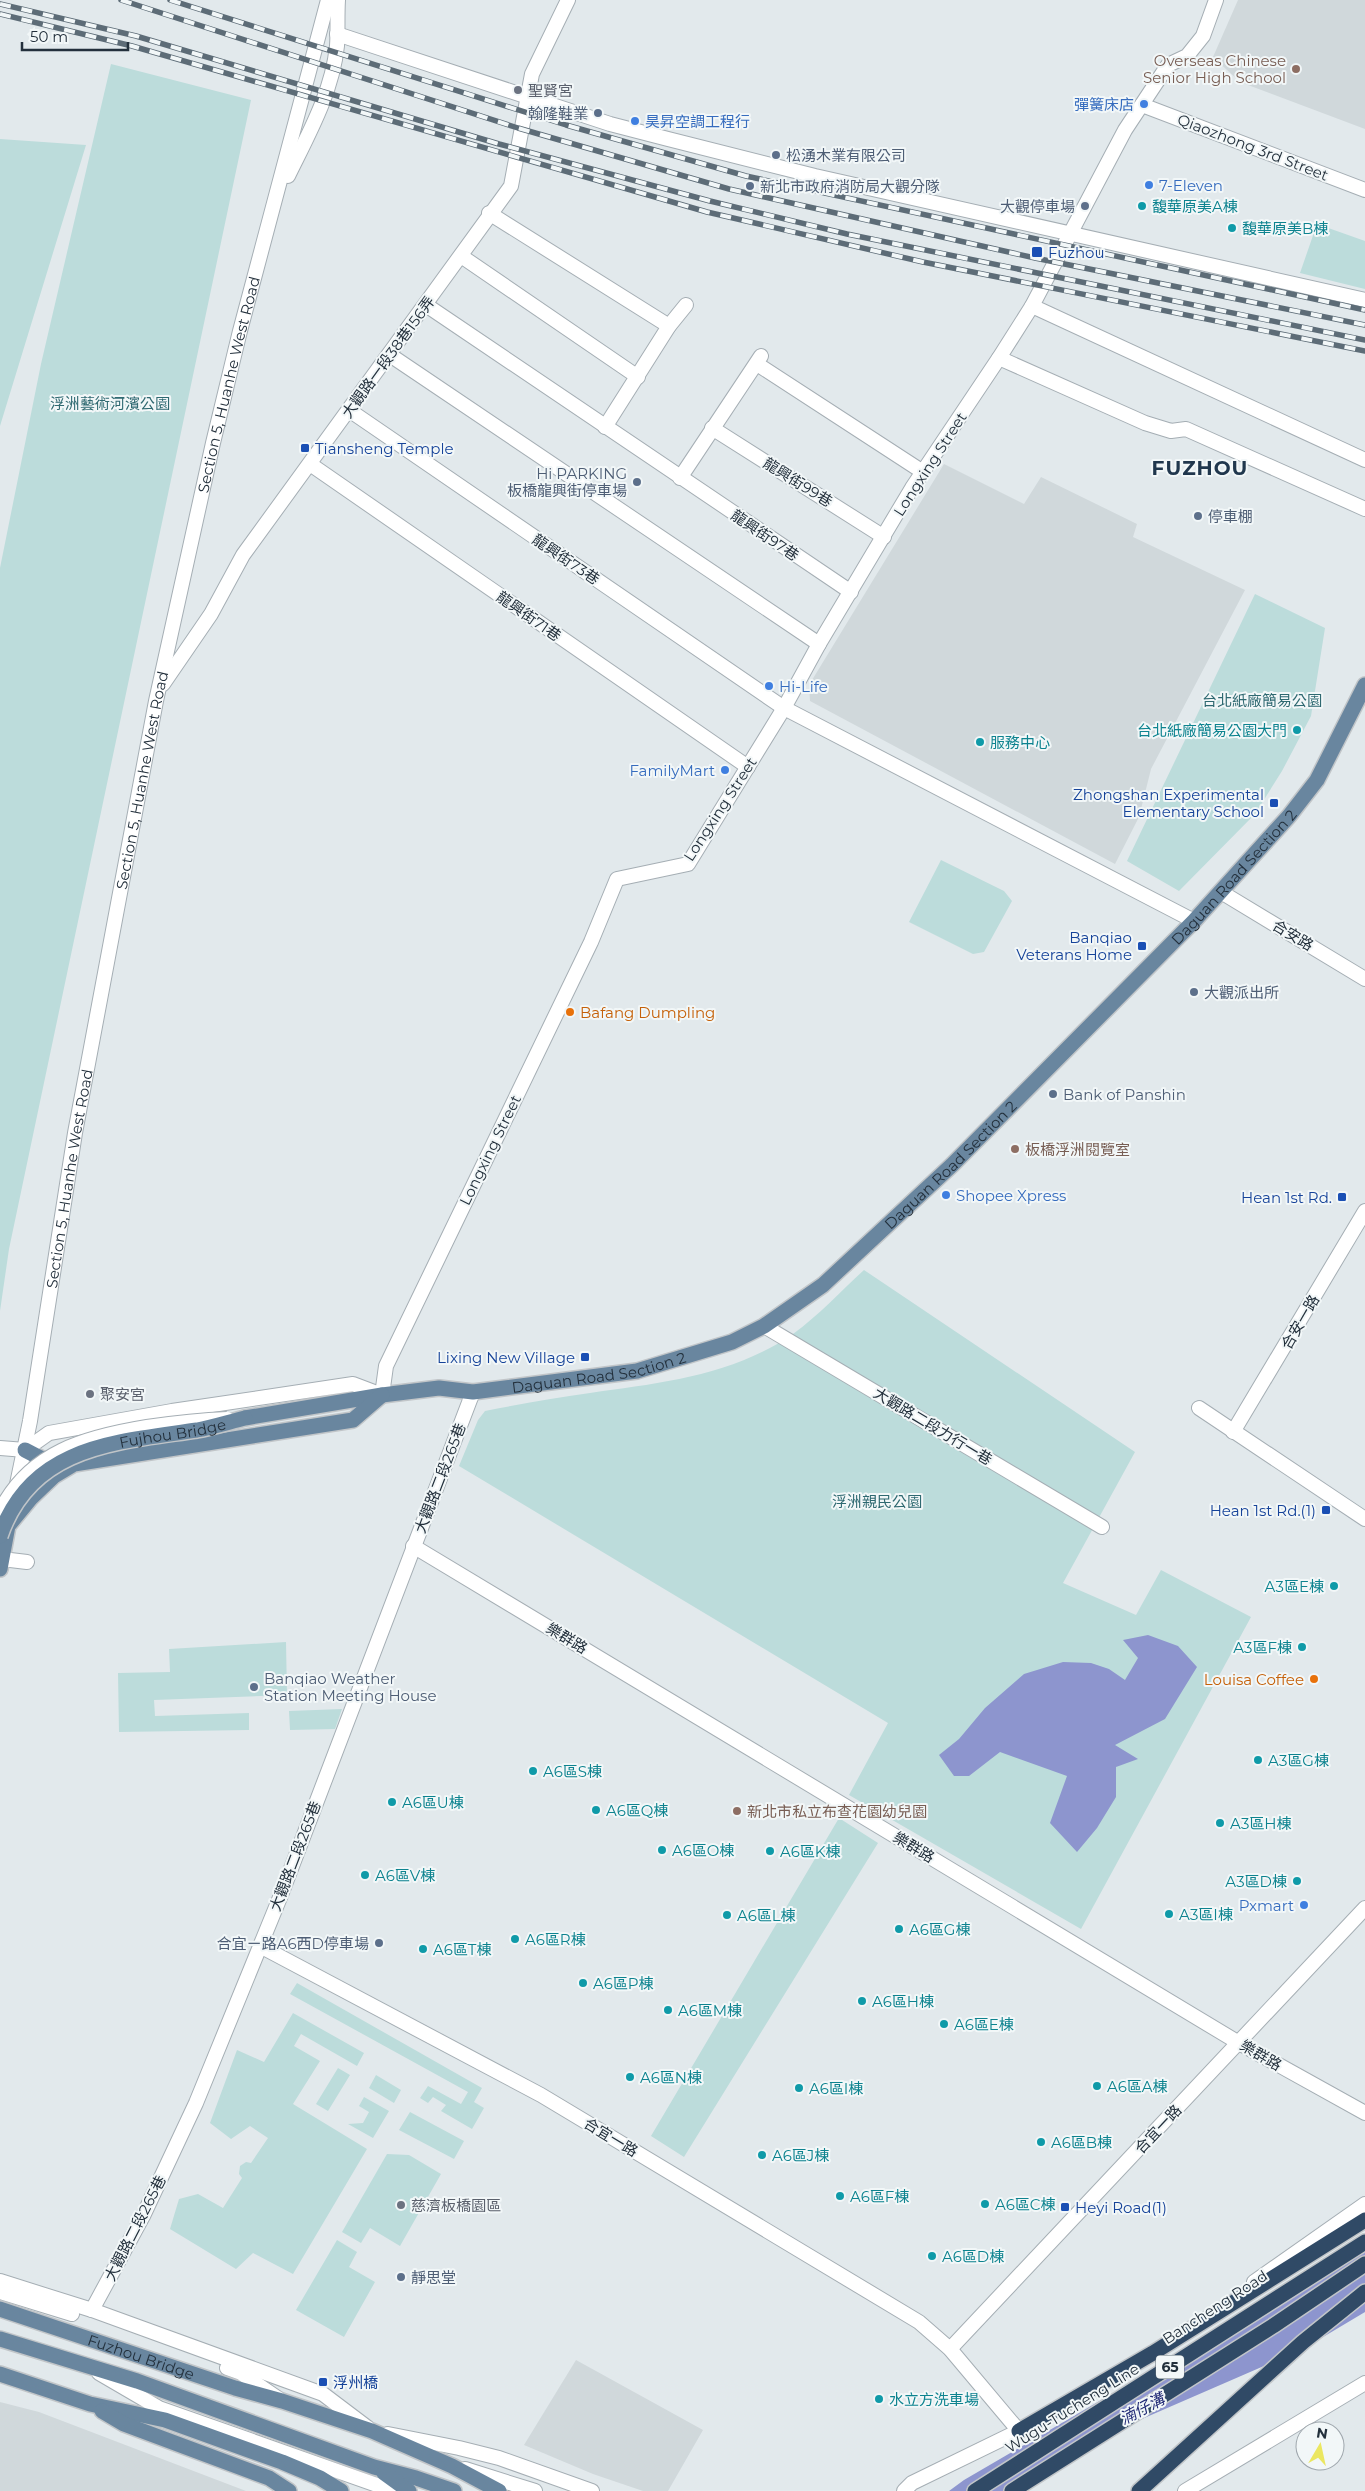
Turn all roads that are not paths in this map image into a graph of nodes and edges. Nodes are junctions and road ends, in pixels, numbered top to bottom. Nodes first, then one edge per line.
1 (328, 0) edge
2 (338, 0) edge
3 (568, 0) edge
4 (1216, 0) edge
5 (337, 34) junction
6 (528, 96) junction
7 (1142, 105) junction
8 (1365, 190) edge
9 (276, 202) junction
10 (489, 213) junction
11 (1070, 234) junction
12 (461, 256) junction
13 (1365, 300) edge
14 (426, 305) junction
15 (686, 305) dead end
16 (1032, 306) junction
17 (669, 326) junction
18 (390, 355) junction
19 (999, 358) junction
20 (638, 377) junction
21 (349, 410) junction
22 (604, 427) junction
23 (712, 428) junction
24 (1365, 460) edge
25 (310, 464) junction
26 (923, 472) junction
27 (680, 478) junction
28 (1365, 509) edge
29 (884, 537) junction
30 (851, 592) junction
31 (819, 644) junction
32 (1365, 685) edge
33 (158, 692) junction
34 (784, 708) junction
35 (748, 767) junction
36 (1222, 892) junction
37 (1194, 921) junction
38 (1365, 979) edge
39 (1365, 1211) edge
40 (764, 1326) junction
41 (473, 1392) junction
42 (382, 1395) junction
43 (1199, 1408) dead end
44 (246, 1418) junction
45 (1233, 1432) junction
46 (0, 1448) edge
47 (25, 1450) junction
48 (74, 1464) junction
49 (0, 1512) edge
50 (1365, 1518) edge
51 (1102, 1527) dead end
52 (4, 1531) edge
53 (413, 1546) junction
54 (27, 1562) dead end
55 (1, 1564) edge
56 (1365, 1908) edge
57 (260, 1946) junction
58 (1239, 2043) junction
59 (1365, 2113) edge
60 (1365, 2204) edge
61 (1365, 2220) edge
62 (1365, 2242) edge
63 (1365, 2264) edge
64 (0, 2281) edge
65 (0, 2292) edge
66 (1365, 2292) edge
67 (0, 2309) edge
68 (92, 2310) junction
69 (0, 2339) edge
70 (950, 2349) junction
71 (88, 2367) junction
72 (0, 2374) edge
73 (1365, 2382) edge
74 (282, 2401) junction
75 (90, 2404) junction
76 (372, 2431) junction
77 (1019, 2431) junction
78 (192, 2432) junction
79 (168, 2440) junction
80 (374, 2467) junction
81 (496, 2486) edge
82 (908, 2487) edge
83 (289, 2491) edge
84 (341, 2491) edge
85 (394, 2491) edge
86 (409, 2491) edge
87 (454, 2491) edge
88 (535, 2491) edge
89 (592, 2491) edge
90 (896, 2491) edge
91 (975, 2491) edge
92 (1012, 2491) edge
93 (1139, 2491) edge
94 (1185, 2491) edge

1 - 9 street, Section 5, Huanhe West Road
2 - 5 street
3 - 6 street, 大觀路一段38巷156弄
4 - 7 street, Longxing Street
5 - 6 street
5 - 9 street
6 - 10 street, 大觀路一段38巷156弄
6 - 11 street
7 - 8 street, Qiaozhong 3rd Street
7 - 11 street, Longxing Street
9 - 33 street, Section 5, Huanhe West Road
10 - 12 street, 大觀路一段38巷156弄
10 - 17 street
11 - 13 street
11 - 16 street, Longxing Street
12 - 14 street, 大觀路一段38巷156弄
12 - 20 street
14 - 18 street, 大觀路一段38巷156弄
14 - 22 street, 龍興街97巷
15 - 17 street
16 - 19 street, Longxing Street
16 - 24 street
17 - 20 street
18 - 21 street, 大觀路一段38巷156弄
18 - 31 street
19 - 26 street, Longxing Street
19 - 28 street
20 - 22 street
21 - 25 street, 大觀路一段38巷156弄
21 - 34 street, 龍興街73巷
22 - 27 street, 龍興街97巷
23 - 26 street
23 - 27 street
23 - 29 street, 龍興街99巷
25 - 33 street, 大觀路一段38巷156弄
25 - 35 street, 龍興街71巷
26 - 29 street, Longxing Street
27 - 30 street, 龍興街97巷
29 - 30 street, Longxing Street
30 - 31 street, Longxing Street
31 - 34 street, Longxing Street
32 - 36 main road, Daguan Road Section 2
33 - 47 street, Section 5, Huanhe West Road
34 - 35 street, Longxing Street
34 - 37 street, 龍興街73巷
35 - 42 street, Longxing Street
36 - 37 main road, Daguan Road Section 2
36 - 38 street, 合安路
37 - 40 main road, Daguan Road Section 2
39 - 45 street, 合安一路
40 - 41 main road, Daguan Road Section 2
40 - 51 street, 大觀路二段力行一巷
41 - 42 main road, Daguan Road Section 2
41 - 53 street, 大觀路二段265巷
42 - 44 main road, Fujhou Bridge
42 - 47 street
42 - 48 main road
43 - 45 street
44 - 49 street, bridge
44 - 52 main road, Fujhou Bridge, bridge
45 - 50 street
46 - 47 street
47 - 48 main road
47 - 52 street, Section 5, Huanhe West Road
48 - 52 main road
52 - 55 main road, Section 5, Huanhe West Road
53 - 57 street, 大觀路二段265巷
53 - 58 street, 樂群路
54 - 55 street
56 - 58 street, 合宜一路
57 - 68 street, 大觀路二段265巷
57 - 70 street, 合宜一路
58 - 59 street, 樂群路
58 - 70 street, 合宜一路
60 - 77 street, Bancheng Road
61 - 77 highway
62 - 91 highway, Wugu-Tucheng Line / 65
63 - 92 highway, 65
64 - 68 street
65 - 74 street
66 - 93 highway
67 - 74 main road, Fuzhou Bridge
68 - 76 street
69 - 71 main road, Fuzhou Bridge
70 - 77 street, 合宜一路
71 - 80 main road, Fuzhou Bridge
71 - 85 street
72 - 75 main road
73 - 94 street
74 - 76 main road, Fuzhou Bridge
75 - 78 main road
75 - 79 main road
76 - 81 main road, Fuzhou Bridge
76 - 89 street
77 - 82 street, Bancheng Road
78 - 79 main road
78 - 84 main road
79 - 83 main road
80 - 86 main road
80 - 87 main road
81 - 88 street
82 - 90 street, Bancheng Road

